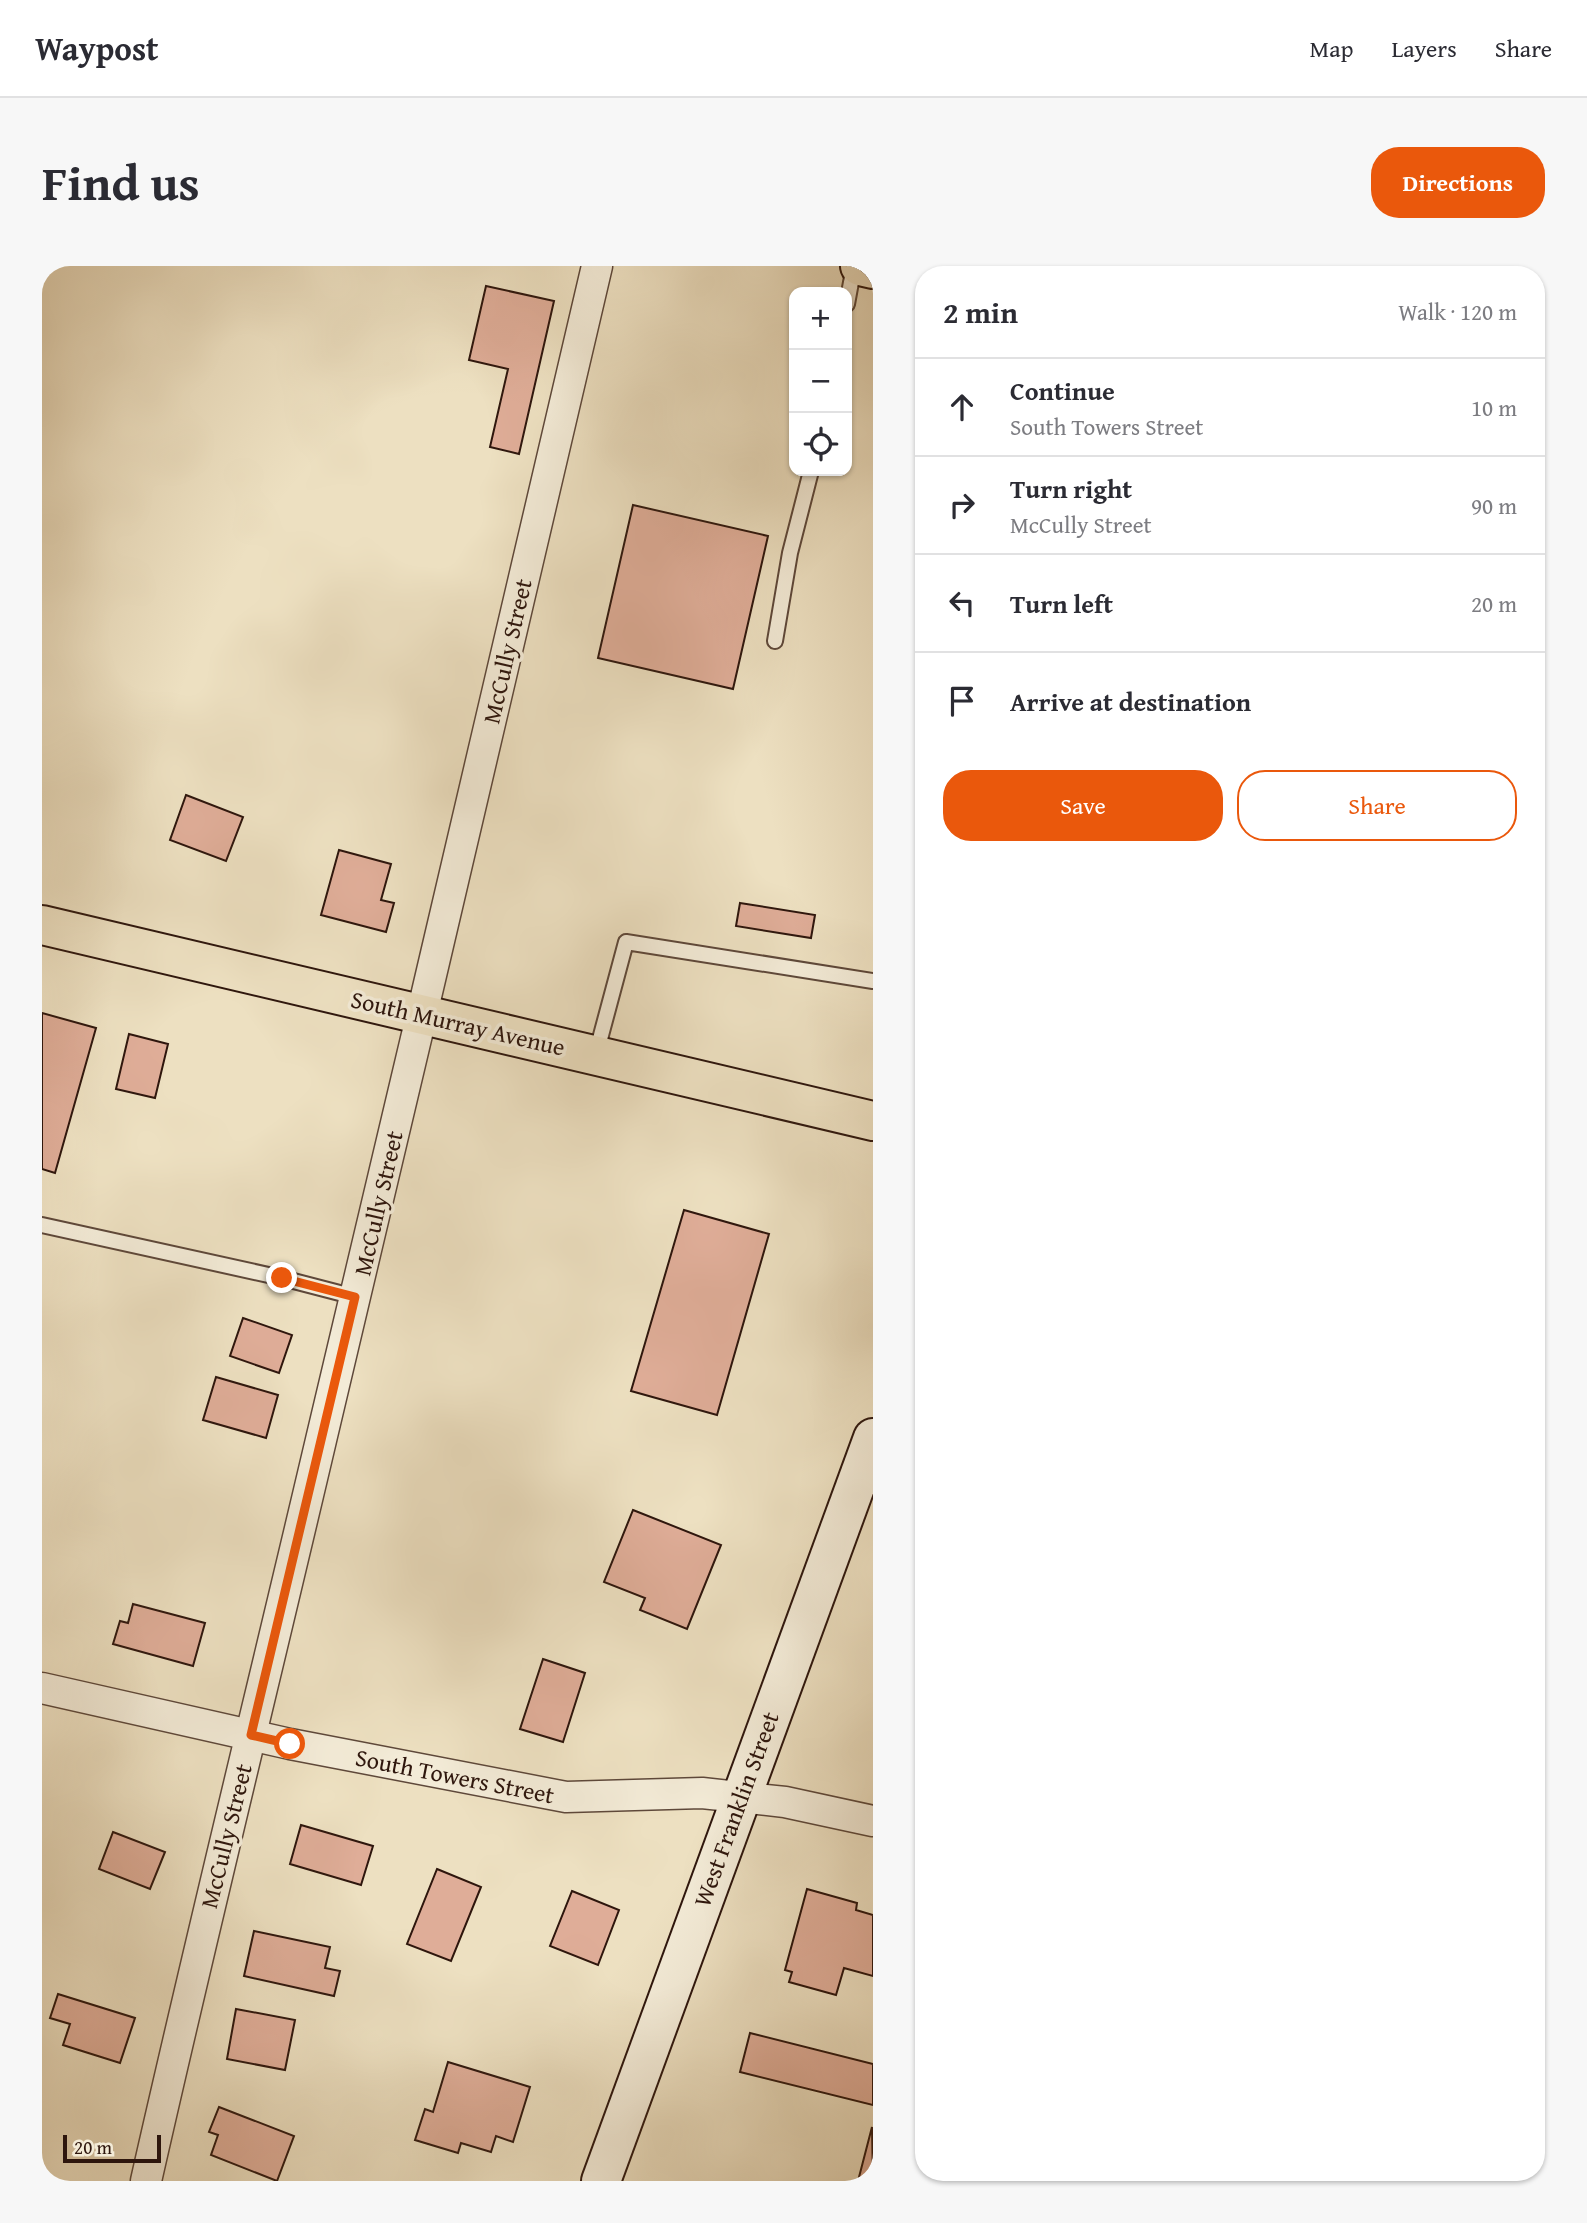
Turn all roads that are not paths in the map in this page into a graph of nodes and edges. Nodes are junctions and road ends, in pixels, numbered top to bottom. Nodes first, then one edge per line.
1 (597, 266) edge
2 (855, 266) edge
3 (860, 266) edge
4 (873, 269) edge
5 (851, 287) edge
6 (810, 476) edge
7 (775, 641) dead end
8 (42, 925) edge
9 (873, 981) edge
10 (422, 1014) junction
11 (596, 1056) junction
12 (873, 1121) edge
13 (42, 1225) edge
14 (355, 1297) junction
15 (873, 1438) edge
16 (42, 1688) edge
17 (251, 1735) junction
18 (740, 1797) junction
19 (873, 1821) edge
20 (146, 2181) edge
21 (601, 2181) edge

1 - 10 street, McCully Street
2 - 5 lane
3 - 4 main road
6 - 7 lane
8 - 10 main road, South Murray Avenue
9 - 11 lane
10 - 11 main road, South Murray Avenue
10 - 14 street, McCully Street
11 - 12 main road, South Murray Avenue
13 - 14 lane
14 - 17 street, McCully Street
15 - 18 street, West Franklin Street
16 - 17 street, South Towers Street
17 - 18 street, South Towers Street
17 - 20 street, McCully Street
18 - 19 street, South Towers Street
18 - 21 street, West Franklin Street

